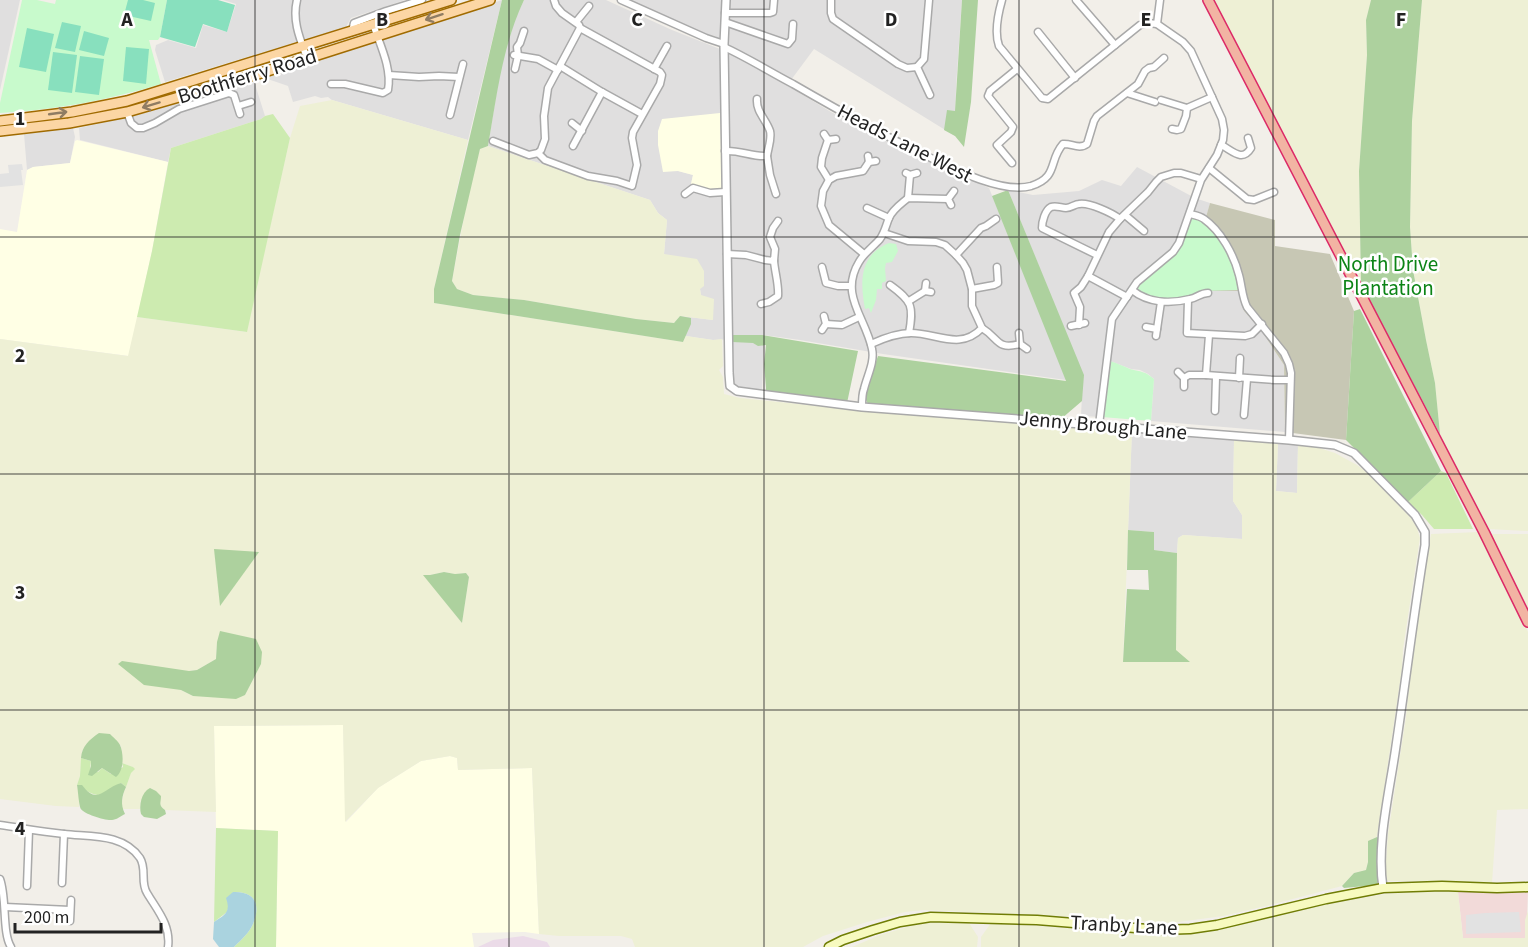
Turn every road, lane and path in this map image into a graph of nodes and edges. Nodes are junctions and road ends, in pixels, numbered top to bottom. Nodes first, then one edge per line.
1 (297, 0) edge
2 (422, 0) edge
3 (452, 0) edge
4 (490, 0) edge
5 (554, 0) edge
6 (621, 0) edge
7 (726, 0) edge
8 (774, 0) edge
9 (831, 0) edge
10 (929, 0) edge
11 (1002, 0) edge
12 (1076, 0) edge
13 (1160, 0) edge
14 (1208, 0) edge
15 (588, 6) dead end
16 (725, 13) junction
17 (725, 22) junction
18 (373, 24) junction
19 (793, 24) dead end
20 (1157, 24) junction
21 (578, 25) junction
22 (352, 31) junction
23 (524, 31) dead end
24 (1038, 33) dead end
25 (377, 35) junction
26 (724, 45) junction
27 (1115, 45) junction
28 (302, 46) junction
29 (667, 46) dead end
30 (516, 55) junction
31 (307, 58) junction
32 (1164, 58) dead end
33 (463, 64) dead end
34 (559, 68) junction
35 (917, 68) junction
36 (515, 69) dead end
37 (654, 69) junction
38 (1017, 69) junction
39 (389, 75) junction
40 (459, 77) junction
41 (1075, 78) junction
42 (331, 84) dead end
43 (602, 92) junction
44 (930, 95) dead end
45 (1124, 95) junction
46 (1212, 97) junction
47 (757, 99) dead end
48 (250, 102) dead end
49 (1127, 104) dead end
50 (238, 106) junction
51 (1187, 108) junction
52 (127, 112) junction
53 (240, 114) dead end
54 (642, 114) junction
55 (450, 115) dead end
56 (0, 121) edge
57 (572, 123) dead end
58 (1172, 129) dead end
59 (0, 131) edge
60 (582, 131) junction
61 (829, 137) dead end
62 (1248, 138) dead end
63 (493, 141) dead end
64 (573, 146) dead end
65 (1221, 146) junction
66 (725, 151) junction
67 (538, 153) junction
68 (767, 156) junction
69 (871, 160) dead end
70 (1012, 163) dead end
71 (1209, 168) junction
72 (911, 174) dead end
73 (1201, 179) junction
74 (829, 180) junction
75 (954, 191) dead end
76 (725, 192) junction
77 (1274, 192) dead end
78 (685, 194) dead end
79 (776, 194) dead end
80 (908, 198) junction
81 (866, 208) dead end
82 (1190, 214) junction
83 (1122, 217) junction
84 (889, 218) junction
85 (996, 219) dead end
86 (778, 221) dead end
87 (1144, 231) dead end
88 (884, 233) junction
89 (727, 254) junction
90 (864, 254) junction
91 (956, 255) junction
92 (1097, 255) junction
93 (774, 261) junction
94 (822, 267) dead end
95 (998, 267) dead end
96 (1088, 276) junction
97 (889, 283) dead end
98 (926, 283) dead end
99 (850, 286) junction
100 (972, 289) junction
101 (1132, 290) junction
102 (1208, 293) dead end
103 (1126, 297) junction
104 (1188, 300) junction
105 (909, 302) junction
106 (1161, 302) junction
107 (761, 304) dead end
108 (824, 316) dead end
109 (859, 317) junction
110 (1262, 324) junction
111 (1071, 326) dead end
112 (1146, 327) dead end
113 (982, 328) junction
114 (909, 333) junction
115 (1019, 333) dead end
116 (1209, 335) junction
117 (871, 344) junction
118 (1020, 344) junction
119 (1027, 350) dead end
120 (1240, 358) dead end
121 (1206, 375) junction
122 (1216, 376) junction
123 (1239, 378) junction
124 (1247, 379) junction
125 (1290, 380) junction
126 (1184, 387) dead end
127 (862, 407) junction
128 (1215, 411) dead end
129 (1244, 415) dead end
130 (1100, 425) junction
131 (1289, 440) junction
132 (1528, 622) edge
133 (0, 825) edge
134 (29, 830) junction
135 (64, 834) junction
136 (0, 879) edge
137 (62, 883) dead end
138 (27, 886) dead end
139 (1528, 887) edge
140 (1383, 888) junction
141 (71, 900) dead end
142 (5, 907) junction
143 (70, 910) junction
144 (70, 921) dead end
145 (11, 947) edge
146 (168, 947) edge
147 (829, 947) edge

1 - 28 street
2 - 22 street, Boothferry Road
3 - 18 main road, Boothferry Road
4 -> 25 main road, Boothferry Road
5 - 21 street
6 - 26 street
7 - 16 street, Jenny Brough Lane
8 - 16 street
9 - 35 street
10 - 35 street
11 - 38 street
12 - 27 street
13 - 20 street
14 - 132 highway
15 - 21 street
16 - 17 street, Jenny Brough Lane
17 - 19 street
17 - 26 street, Jenny Brough Lane
18 - 22 main road, Boothferry Road
18 - 25 street
20 - 27 street
20 - 46 street
21 - 34 street
21 - 37 street
22 - 28 main road, Boothferry Road
23 - 30 street
24 - 41 street
25 - 31 main road, Boothferry Road
25 - 39 street
26 - 45 street, Heads Lane West
26 - 66 street, Jenny Brough Lane
27 - 41 street
28 - 31 street
56 -> 28 main road, Boothferry Road
29 - 37 street
30 - 34 street
30 - 36 street
31 -> 52 main road, Boothferry Road
32 - 45 street, Heads Lane West
33 - 40 street
34 - 43 street
34 - 67 street
35 - 44 street
37 - 54 street
38 - 41 street
38 - 70 street
39 - 40 street
39 - 42 street
40 - 55 street
43 - 54 street
43 - 60 street
45 - 49 street
45 - 51 street
46 - 51 street
46 - 65 street
47 - 68 street
48 - 50 street
50 - 52 street
50 - 53 street
51 - 58 street
52 - 59 main road, Boothferry Road
54 - 67 street
57 - 60 street
60 - 64 street
61 - 74 street
62 - 65 street
63 - 67 street
65 - 71 street
66 - 68 street
66 - 76 street, Jenny Brough Lane
68 - 79 street
69 - 74 street
71 - 73 street
71 - 77 street
72 - 80 street
73 - 82 street
73 - 83 street
74 - 90 street
75 - 80 street
76 - 78 street
76 - 89 street, Jenny Brough Lane
80 - 84 street
81 - 84 street
82 - 101 street
82 - 110 street
83 - 87 street
83 - 92 street
83 - 92 street
84 - 88 street
85 - 91 street
86 - 93 street
88 - 90 street
88 - 91 street
89 - 93 street
89 - 127 street, Jenny Brough Lane
90 - 99 street
91 - 100 street
92 - 96 street
93 - 107 street
94 - 99 street
95 - 100 street
96 - 103 street
96 - 111 street
97 - 105 street
98 - 105 street
99 - 109 street
100 - 113 street
101 - 103 street
101 - 106 street
102 - 104 street
103 - 130 street
104 - 106 street
104 - 116 street
105 - 114 street
106 - 112 street
108 - 109 street
109 - 117 street
110 - 116 street
110 - 125 street
113 - 114 street
113 - 118 street
114 - 117 street
115 - 118 street
116 - 121 street
117 - 127 street
118 - 119 street
120 - 123 street
121 - 122 street
121 - 126 street
122 - 123 street
122 - 128 street
123 - 124 street
124 - 125 street
124 - 129 street
125 - 131 street
127 - 130 street, Jenny Brough Lane
130 - 131 street, Jenny Brough Lane
131 - 140 street, Jenny Brough Lane
133 - 134 street
134 - 135 street
134 - 138 street
135 - 137 street
135 - 146 street
136 - 142 street
139 - 140 main road, Tranby Lane
140 - 147 main road, Tranby Lane
141 - 143 street
142 - 143 street
142 - 145 street
143 - 144 street

